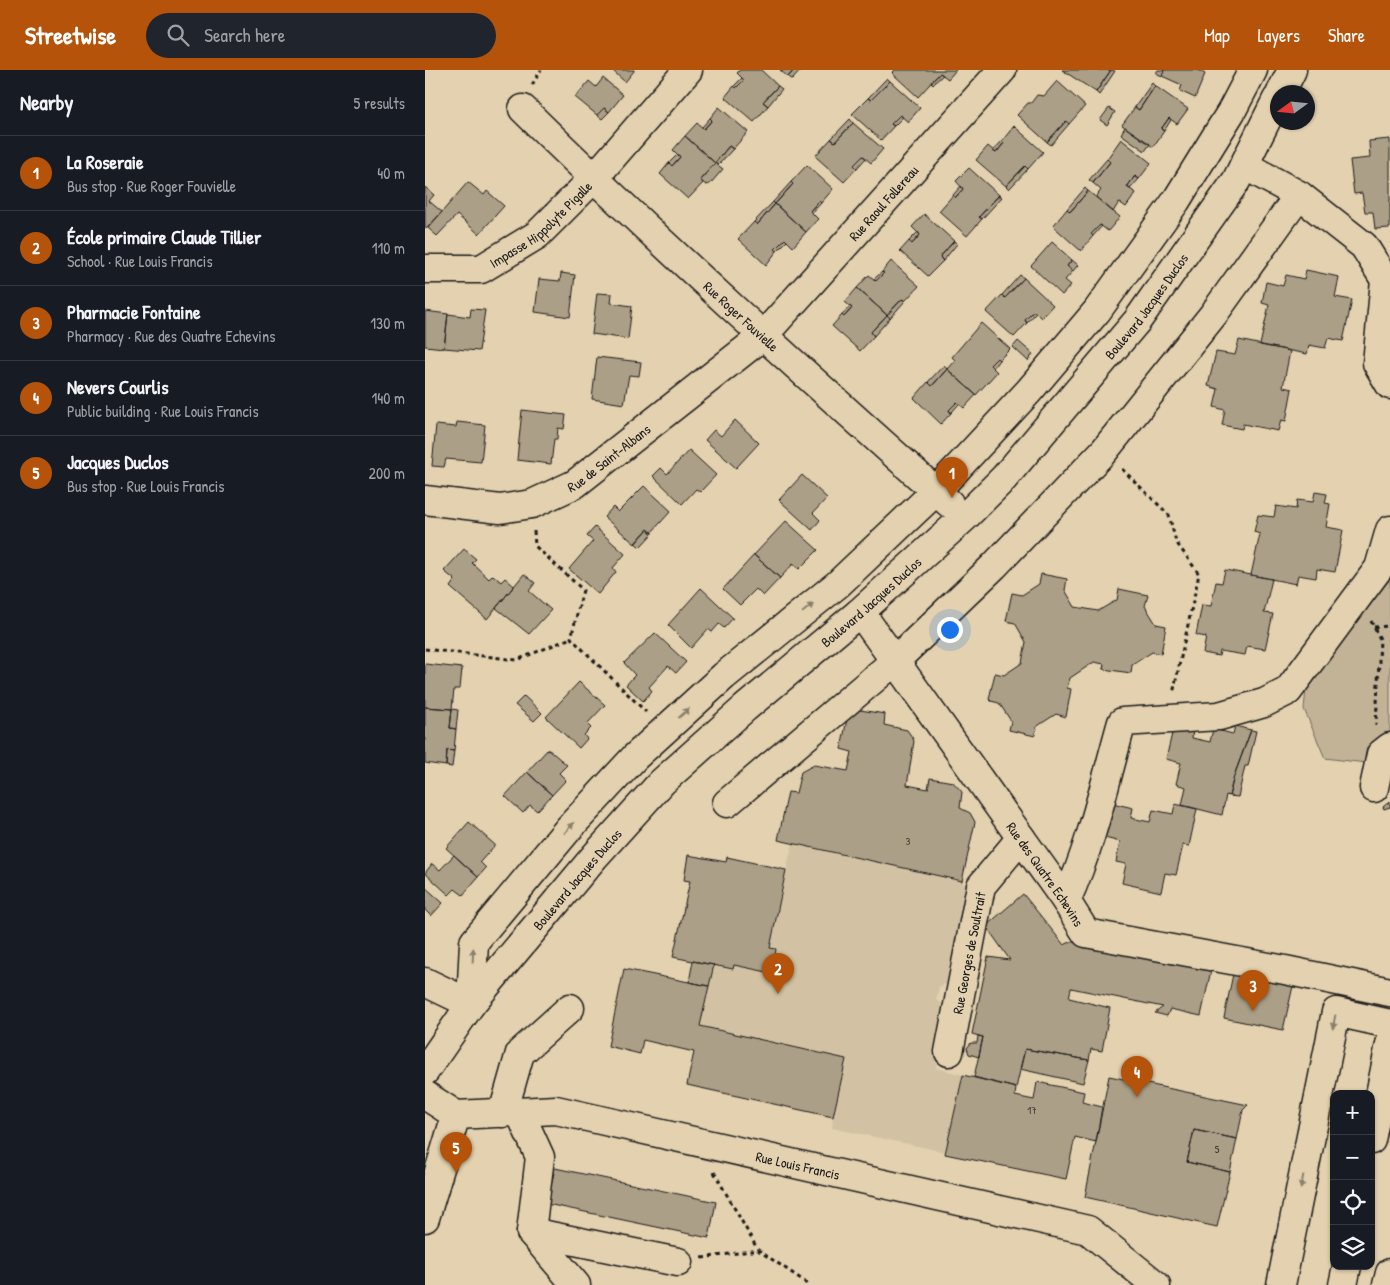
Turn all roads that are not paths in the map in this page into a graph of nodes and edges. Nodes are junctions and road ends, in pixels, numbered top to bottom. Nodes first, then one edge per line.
1 (688, 70) edge
2 (1002, 70) edge
3 (1253, 70) edge
4 (1292, 70) edge
5 (1284, 85) edge
6 (523, 109) dead end
7 (1270, 113) edge
8 (1245, 164) junction
9 (594, 178) junction
10 (1299, 195) junction
11 (425, 269) edge
12 (763, 336) junction
13 (1390, 385) edge
14 (936, 491) junction
15 (425, 500) edge
16 (965, 517) junction
17 (1390, 530) edge
18 (860, 612) junction
19 (895, 661) junction
20 (1385, 750) edge
21 (1374, 788) dead end
22 (727, 803) dead end
23 (1021, 838) junction
24 (1067, 901) junction
25 (425, 982) edge
26 (1389, 989) edge
27 (471, 1004) junction
28 (570, 1008) dead end
29 (1390, 1024) edge
30 (1390, 1044) edge
31 (949, 1052) dead end
32 (425, 1071) edge
33 (425, 1095) edge
34 (511, 1113) junction
35 (456, 1115) junction
36 (1372, 1135) edge
37 (425, 1218) edge
38 (531, 1232) junction
39 (678, 1262) road end
40 (1346, 1270) edge
41 (1390, 1273) edge
42 (576, 1285) edge
43 (1156, 1285) edge
44 (1281, 1285) edge
45 (1343, 1285) edge
46 (1387, 1285) edge

1 - 9 street, Impasse Hippolyte Pigalle
2 - 12 street, Rue Raoul Follereau
3 - 14 street
4 - 5 street
6 - 9 street, Rue Roger Fouvielle
7 - 8 street, Boulevard Jacques Duclos
8 - 10 street
8 - 16 street, Boulevard Jacques Duclos
9 - 11 street, Impasse Hippolyte Pigalle
9 - 12 street, Rue Roger Fouvielle
10 - 13 street
10 - 19 street
12 - 14 street, Rue Roger Fouvielle
12 - 15 street, Rue de Saint-Albans
14 - 16 street, Rue Roger Fouvielle
27 -> 14 street
16 - 18 street, Boulevard Jacques Duclos
17 - 24 street
18 - 19 street, Rue des Quatre Echevins
18 - 27 street, Boulevard Jacques Duclos
19 - 22 street
19 - 23 street, Rue des Quatre Echevins
20 - 21 street
23 - 24 street, Rue des Quatre Echevins
23 - 31 street, Rue Georges de Soultrait
24 - 26 street, Rue des Quatre Echevins
25 - 27 street
27 - 32 street, Boulevard Jacques Duclos
28 - 34 street
29 -> 44 street
30 - 36 street
33 - 35 street
34 - 35 street, Rue Louis Francis
34 - 38 street
34 - 43 street, Rue Louis Francis
35 - 37 street
38 - 39 street
38 - 42 street
40 - 45 street
41 - 46 street

